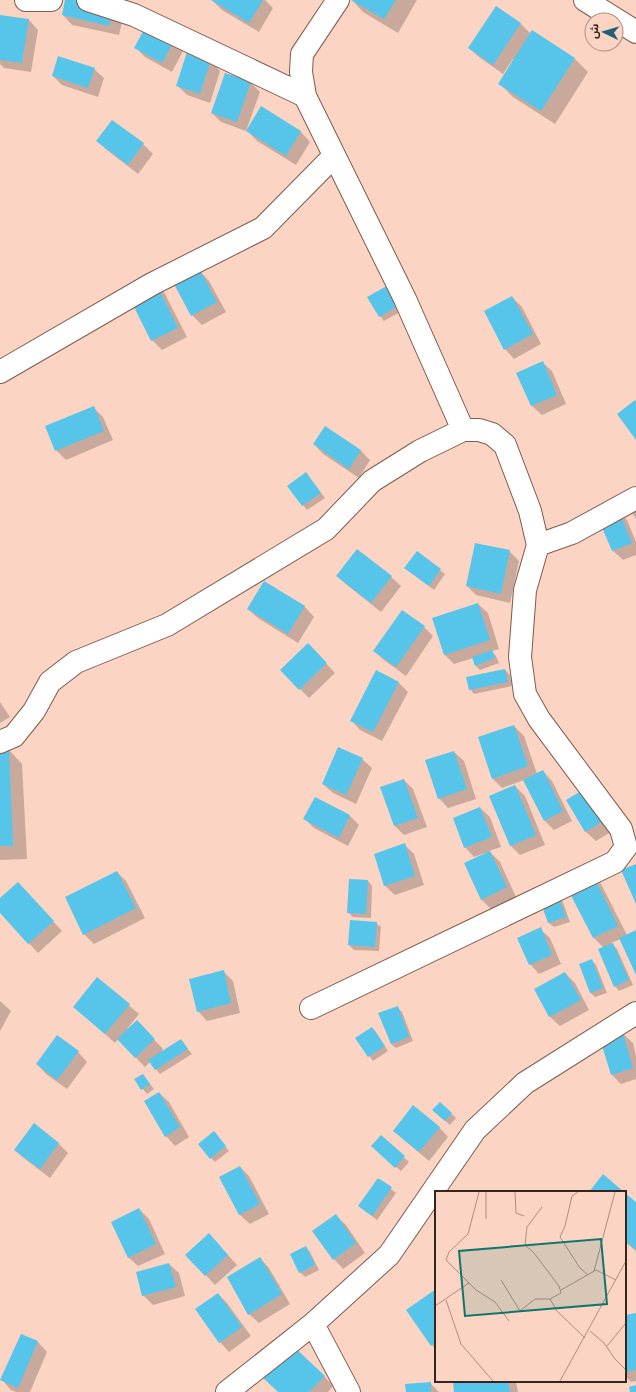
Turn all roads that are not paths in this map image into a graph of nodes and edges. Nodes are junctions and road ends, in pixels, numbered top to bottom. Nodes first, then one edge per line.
1 (26, 0) edge
2 (51, 0) edge
3 (88, 0) edge
4 (338, 0) edge
5 (585, 0) edge
6 (636, 32) edge
7 (305, 96) junction
8 (334, 156) junction
9 (0, 372) edge
10 (463, 430) junction
11 (636, 498) edge
12 (538, 545) junction
13 (0, 742) edge
14 (311, 1008) dead end
15 (636, 1014) edge
16 (313, 1324) junction
17 (228, 1392) edge
18 (349, 1392) edge

1 - 2 main road
3 - 7 main road
4 - 7 main road
5 - 6 main road
7 - 8 main road
8 - 9 main road
8 - 10 main road
10 - 12 main road
10 - 13 main road
11 - 12 main road
12 - 14 main road
15 - 16 main road
16 - 17 main road
16 - 18 main road

